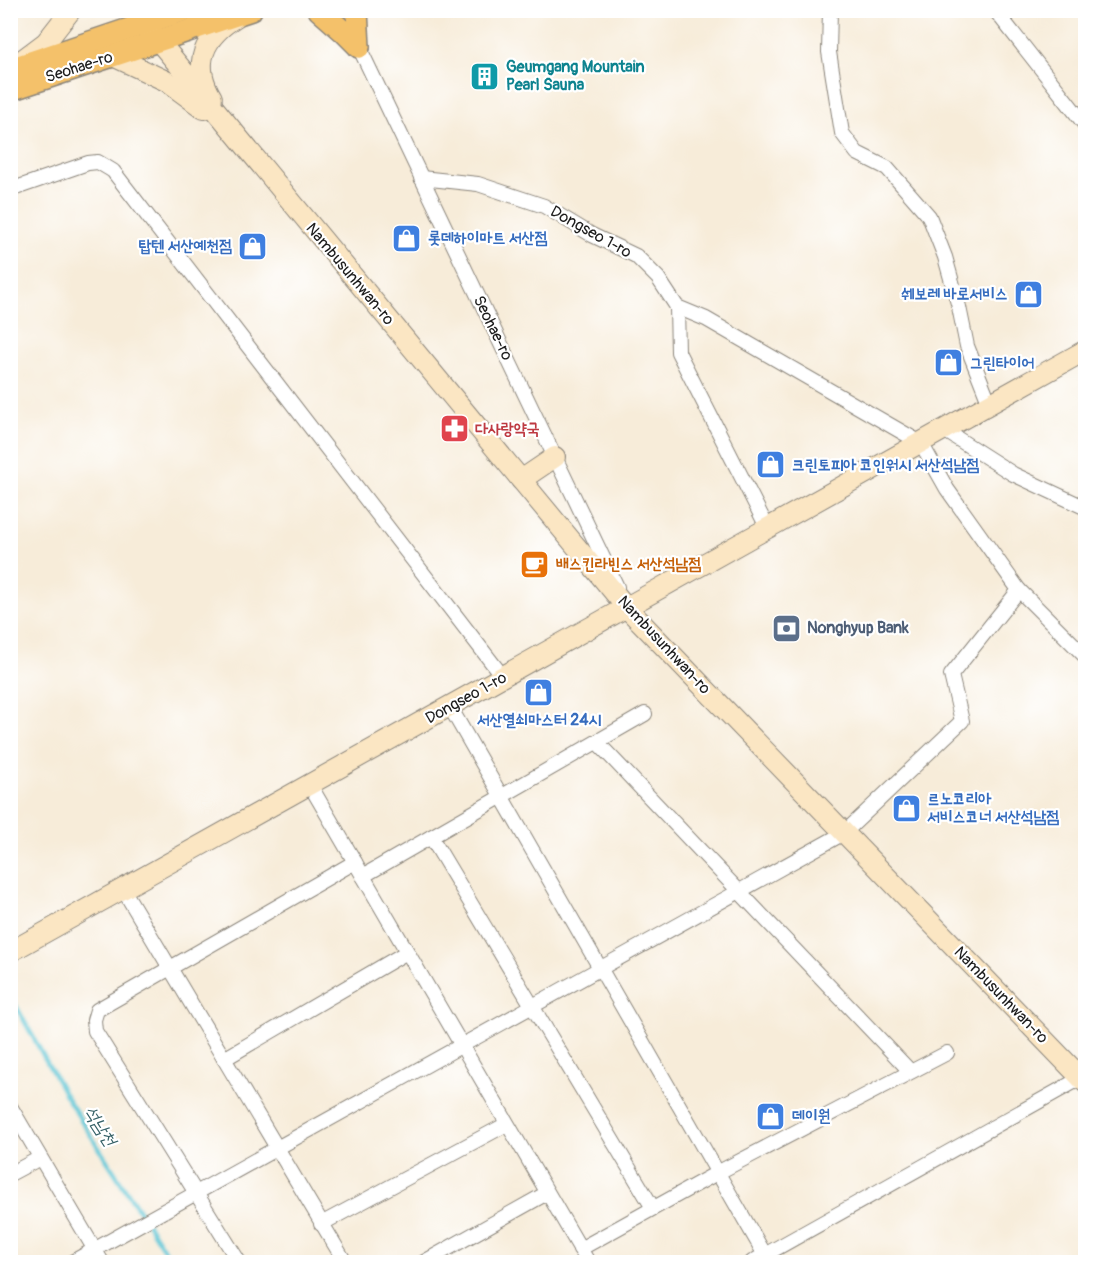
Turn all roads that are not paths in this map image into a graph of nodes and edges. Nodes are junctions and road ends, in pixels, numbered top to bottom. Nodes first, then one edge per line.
1 (71, 10) edge
2 (185, 10) edge
3 (319, 10) edge
4 (357, 10) edge
5 (830, 10) edge
6 (995, 10) edge
7 (247, 12) edge
8 (145, 25) edge
9 (359, 47) junction
10 (113, 56) junction
11 (10, 69) edge
12 (10, 90) edge
13 (1086, 126) edge
14 (230, 128) junction
15 (421, 178) junction
16 (10, 190) edge
17 (677, 307) junction
18 (1086, 350) edge
19 (990, 404) junction
20 (944, 430) junction
21 (921, 443) junction
22 (555, 457) junction
23 (521, 480) junction
24 (1086, 508) edge
25 (768, 529) junction
26 (1019, 590) junction
27 (627, 608) junction
28 (1086, 657) edge
29 (503, 677) junction
30 (450, 707) junction
31 (645, 714) dead end
32 (597, 742) junction
33 (310, 785) junction
34 (502, 796) junction
35 (844, 833) junction
36 (431, 837) junction
37 (355, 862) junction
38 (363, 876) junction
39 (123, 889) junction
40 (740, 891) junction
41 (17, 948) edge
42 (407, 952) junction
43 (170, 968) junction
44 (600, 969) junction
45 (532, 1006) junction
46 (462, 1046) junction
47 (947, 1053) dead end
48 (224, 1059) junction
49 (910, 1071) junction
50 (1083, 1081) edge
51 (10, 1106) edge
52 (507, 1124) junction
53 (277, 1149) junction
54 (40, 1158) junction
55 (717, 1173) junction
56 (10, 1174) edge
57 (547, 1193) junction
58 (196, 1194) junction
59 (653, 1208) junction
60 (321, 1224) junction
61 (580, 1249) junction
62 (94, 1250) junction
63 (759, 1259) edge
64 (72, 1263) edge
65 (102, 1263) edge
66 (239, 1263) edge
67 (345, 1263) edge
68 (424, 1263) edge
69 (588, 1263) edge

1 - 11 main road
2 - 8 main road, Seohae-ro
3 - 9 main road
4 - 9 main road
5 - 19 street
6 - 13 street
7 - 8 main road, Seohae-ro
7 - 14 main road
8 - 10 main road, Seohae-ro
8 - 11 main road, Seohae-ro
8 - 14 main road, Nambusunhwan-ro
9 - 15 street, Seohae-ro
10 - 12 main road, Seohae-ro
10 - 14 main road
14 - 23 main road, Nambusunhwan-ro
15 - 17 street, Dongseo 1-ro
15 - 22 street, Seohae-ro
16 - 29 street
17 - 21 street
17 - 25 street
18 - 19 main road, Dongseo 1-ro
19 - 20 main road, Dongseo 1-ro
20 - 21 main road, Dongseo 1-ro
20 - 24 street
21 - 25 main road, Dongseo 1-ro
21 - 26 street
22 - 23 main road
22 - 27 street, Seohae-ro
23 - 27 main road, Nambusunhwan-ro
25 - 27 main road, Dongseo 1-ro
26 - 28 street
26 - 35 street
27 - 29 main road, Dongseo 1-ro
27 - 35 main road, Nambusunhwan-ro
29 - 30 main road, Dongseo 1-ro
30 - 33 main road, Dongseo 1-ro
30 - 34 street
31 - 32 street
32 - 34 street
32 - 40 street
33 - 37 street
33 - 39 main road, Dongseo 1-ro
34 - 36 street
34 - 44 street
35 - 40 street
35 - 50 main road, Nambusunhwan-ro
36 - 38 street
36 - 45 street
37 - 38 street
37 - 43 street
38 - 42 street
39 - 41 main road, Dongseo 1-ro
39 - 43 street
40 - 44 street
40 - 49 street
42 - 46 street
42 - 48 street
43 - 48 street
43 - 58 street
44 - 45 street
44 - 55 street
45 - 46 street
45 - 59 street
46 - 52 street
46 - 53 street
47 - 49 street
48 - 53 street
49 - 55 street
50 - 63 street
51 - 54 street
52 - 57 street
52 - 60 street
53 - 58 street
53 - 60 street
54 - 56 street
54 - 62 street
55 - 59 street
55 - 63 street
57 - 61 street
57 - 68 street
58 - 62 street
58 - 66 street
59 - 61 street
60 - 67 street
61 - 69 street
62 - 64 street
62 - 65 street

